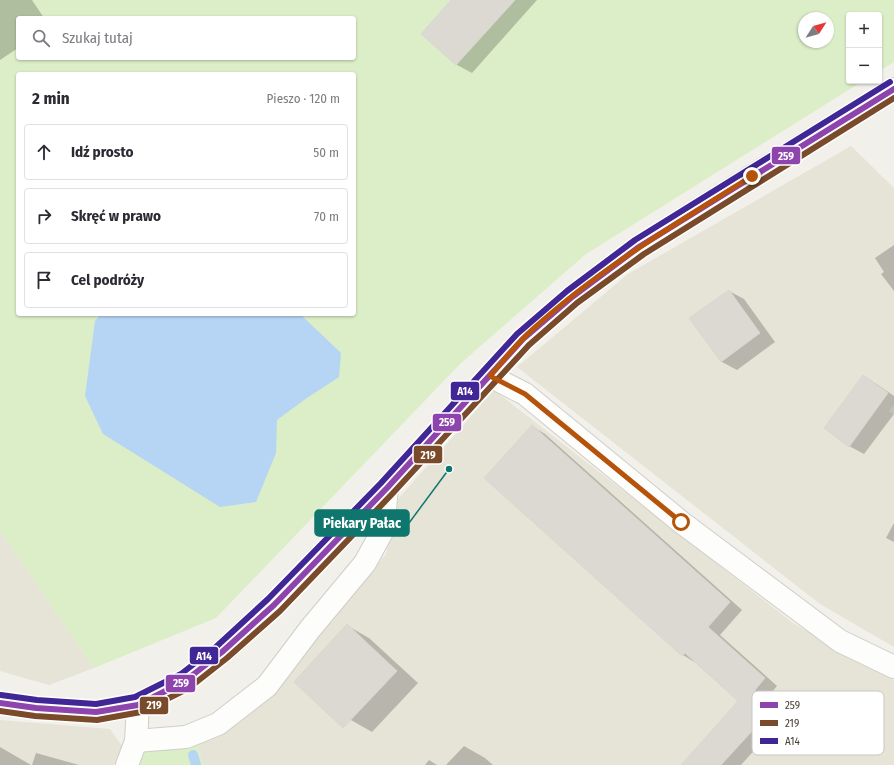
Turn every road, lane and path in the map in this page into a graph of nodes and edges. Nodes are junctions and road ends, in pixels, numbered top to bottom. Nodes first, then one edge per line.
1 (894, 89) edge
2 (490, 376) junction
3 (386, 488) junction
4 (894, 667) edge
5 (0, 703) edge
6 (138, 705) junction
7 (136, 741) junction
8 (127, 765) edge

1 - 2 street
2 - 3 street
2 - 4 street
3 - 6 street
3 - 7 street
5 - 6 street
6 - 7 street
7 - 8 street

